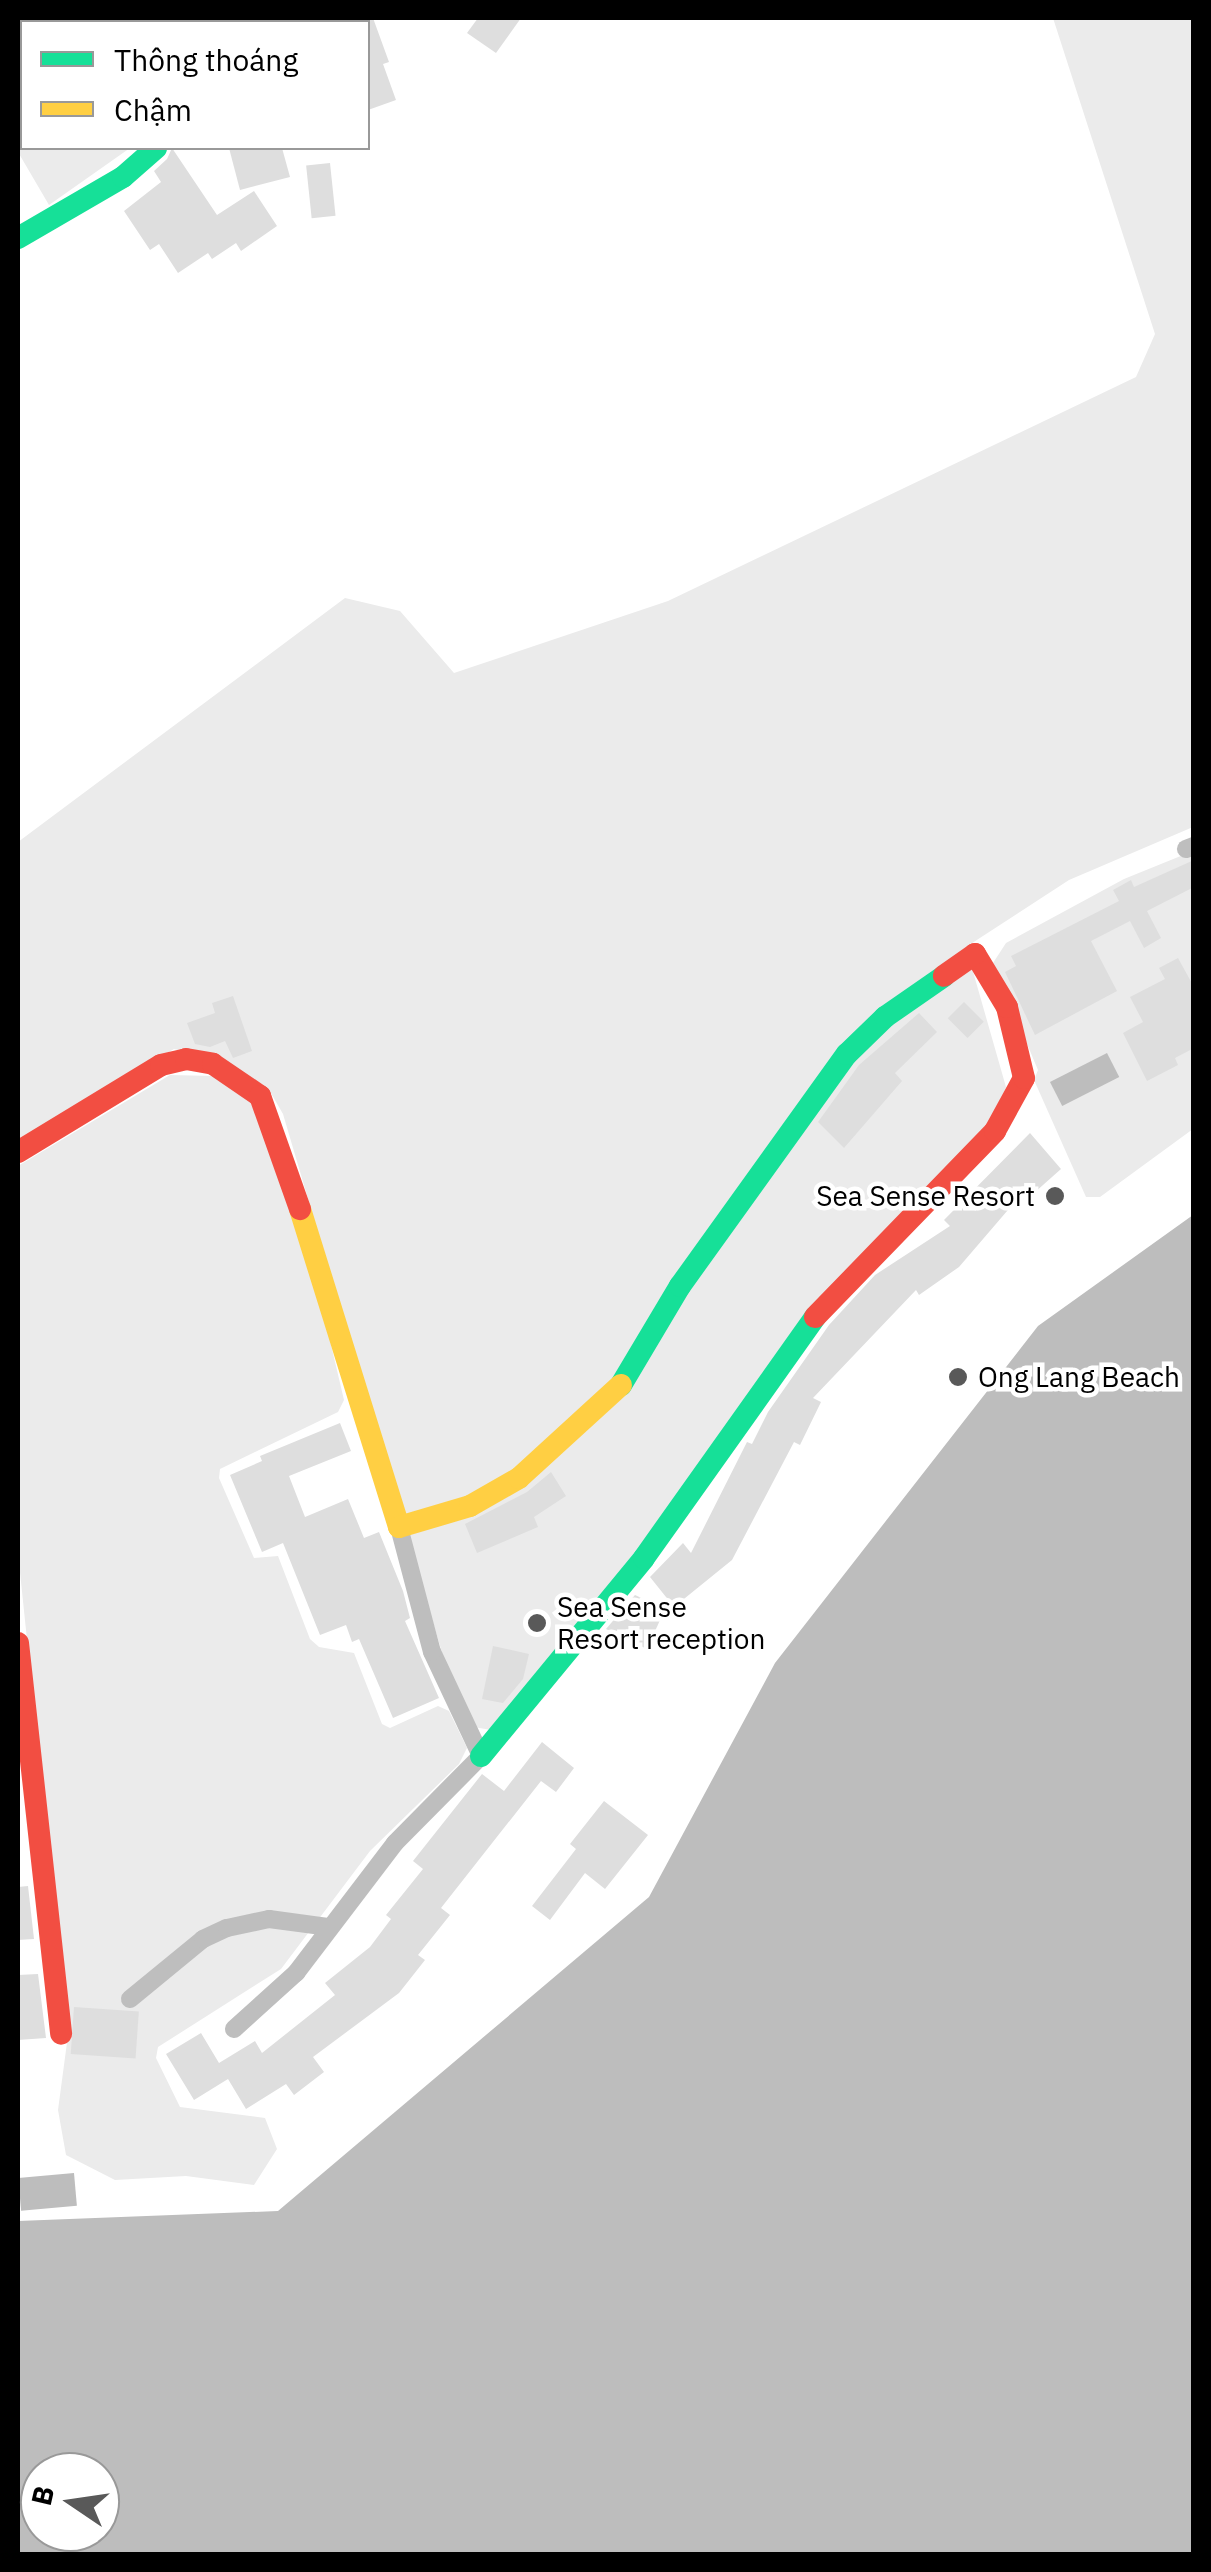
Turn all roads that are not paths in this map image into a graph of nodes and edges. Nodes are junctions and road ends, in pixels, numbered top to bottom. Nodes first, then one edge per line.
1 (154, 150) edge
2 (18, 238) edge
3 (18, 1152) edge
4 (398, 1527) junction
5 (18, 1643) edge
6 (481, 1756) junction
7 (329, 1927) junction
8 (130, 1999) dead end
9 (234, 2030) dead end
10 (61, 2034) dead end

1 - 2 street
3 - 4 street
4 - 6 street
4 - 6 street
5 - 10 street
6 - 7 street
7 - 8 street
7 - 9 street

